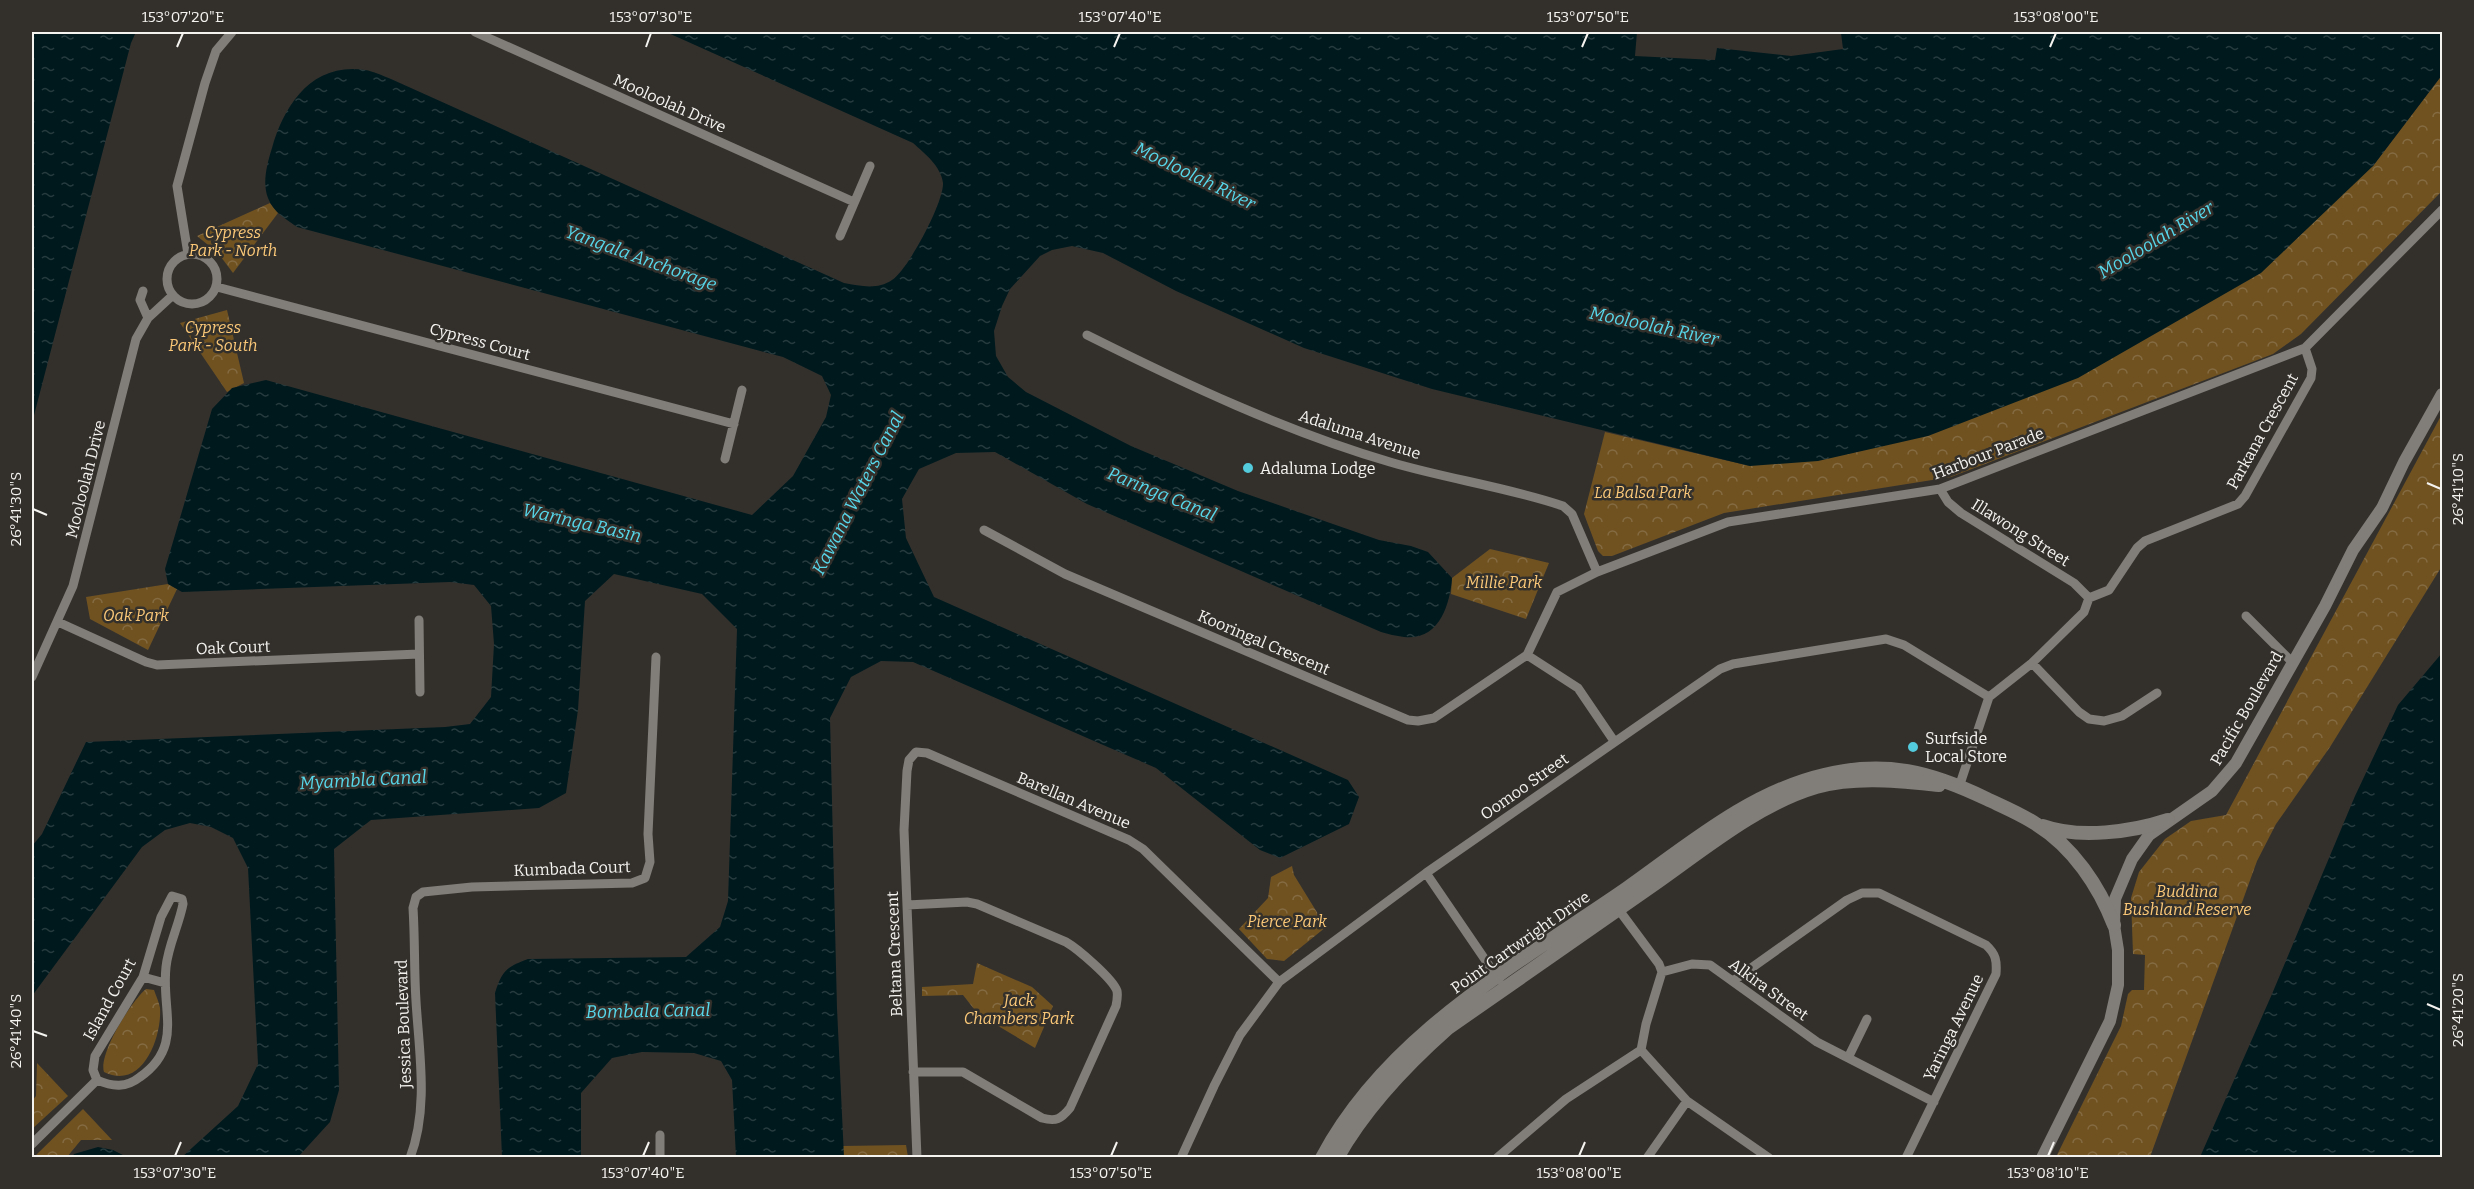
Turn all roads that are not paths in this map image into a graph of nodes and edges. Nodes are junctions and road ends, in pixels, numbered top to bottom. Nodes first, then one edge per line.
1 (232, 32) edge
2 (475, 32) edge
3 (870, 166) dead end
4 (854, 202) junction
5 (2442, 202) edge
6 (2442, 211) edge
7 (840, 236) dead end
8 (188, 254) junction
9 (217, 287) junction
10 (143, 291) dead end
11 (173, 295) junction
12 (148, 318) junction
13 (1087, 335) dead end
14 (2305, 348) junction
15 (742, 390) dead end
16 (2442, 394) edge
17 (734, 424) junction
18 (725, 459) dead end
19 (1940, 489) junction
20 (984, 530) dead end
21 (1597, 572) junction
22 (2089, 598) junction
23 (2246, 616) dead end
24 (419, 620) dead end
25 (58, 622) junction
26 (419, 654) junction
27 (1527, 655) junction
28 (656, 657) dead end
29 (2292, 662) junction
30 (2031, 663) junction
31 (32, 677) edge
32 (420, 692) dead end
33 (2157, 693) dead end
34 (1989, 697) junction
35 (1614, 741) junction
36 (916, 752) joint
37 (1959, 786) junction
38 (2022, 816) junction
39 (2168, 820) junction
40 (1426, 873) junction
41 (423, 892) joint
42 (907, 904) junction
43 (1614, 904) junction
44 (2114, 925) junction
45 (1662, 972) junction
46 (143, 977) junction
47 (1733, 981) junction
48 (1279, 982) junction
49 (1501, 982) junction
50 (165, 983) junction
51 (1867, 1019) dead end
52 (1641, 1050) junction
53 (1848, 1058) junction
54 (914, 1072) junction
55 (97, 1080) junction
56 (1686, 1101) junction
57 (1934, 1102) junction
58 (660, 1135) dead end
59 (32, 1144) edge
60 (1768, 1157) edge
61 (410, 1158) edge
62 (660, 1158) edge
63 (917, 1158) edge
64 (1181, 1158) edge
65 (1323, 1158) edge
66 (1336, 1158) edge
67 (1497, 1158) edge
68 (1647, 1158) edge
69 (1906, 1158) edge
70 (2042, 1158) edge

1 - 8 street
2 - 4 street, Mooloolah Drive
3 - 4 street
4 - 7 street
5 - 6 street
6 - 14 street, Harbour Parade
8 - 9 street
8 - 11 street
9 - 11 street
9 - 17 street, Cypress Court
10 - 12 street
11 - 12 street, Mooloolah Drive
12 - 25 street, Mooloolah Drive
13 - 21 street, Adaluma Avenue
14 - 19 street, Harbour Parade
14 - 22 street, Parkana Crescent
15 - 17 street
16 - 29 street, Pacific Boulevard
17 - 18 street
19 - 21 street, Harbour Parade
19 - 22 street, Illawong Street
20 - 27 street, Kooringal Crescent
21 - 27 street, Harbour Parade
22 - 30 street, Parkana Crescent
23 - 29 street
24 - 26 street
25 - 26 street, Oak Court
25 - 31 street, Mooloolah Drive
26 - 32 street
27 - 35 street
28 - 41 street, Kumbada Court
29 - 39 street, Pacific Boulevard
30 - 33 street
30 - 34 street, Parkana Crescent
34 - 35 street, Oomoo Street
34 - 37 street
35 - 40 street, Oomoo Street
36 - 42 street, Beltana Crescent
36 - 48 street, Barellan Avenue
37 - 38 main road, Point Cartwright Drive
37 - 43 main road, Point Cartwright Drive
38 - 39 main road, Point Cartwright Drive
38 - 44 main road, Point Cartwright Drive
39 - 44 street, Pacific Boulevard
40 - 48 street, Oomoo Street
40 - 49 street
41 - 61 street, Jessica Boulevard
42 - 54 street, Beltana Crescent
42 - 54 street
43 - 45 street
43 - 49 main road, Point Cartwright Drive
44 - 70 street, Pacific Boulevard
45 - 47 street, Alkira Street
45 - 52 street
46 - 50 street
46 - 50 street, Island Court
46 - 55 street, Island Court
47 - 53 street, Alkira Street
47 - 57 street, Yaringa Avenue
48 - 64 street, Oomoo Street
49 - 65 main road, Point Cartwright Drive
49 - 66 main road, Point Cartwright Drive
50 - 55 street, Island Court
51 - 53 street
52 - 56 street
52 - 67 street
53 - 57 street, Alkira Street
54 - 63 street, Beltana Crescent
55 - 59 street
56 - 60 street
56 - 68 street
57 - 69 street, Yaringa Avenue
58 - 62 street

